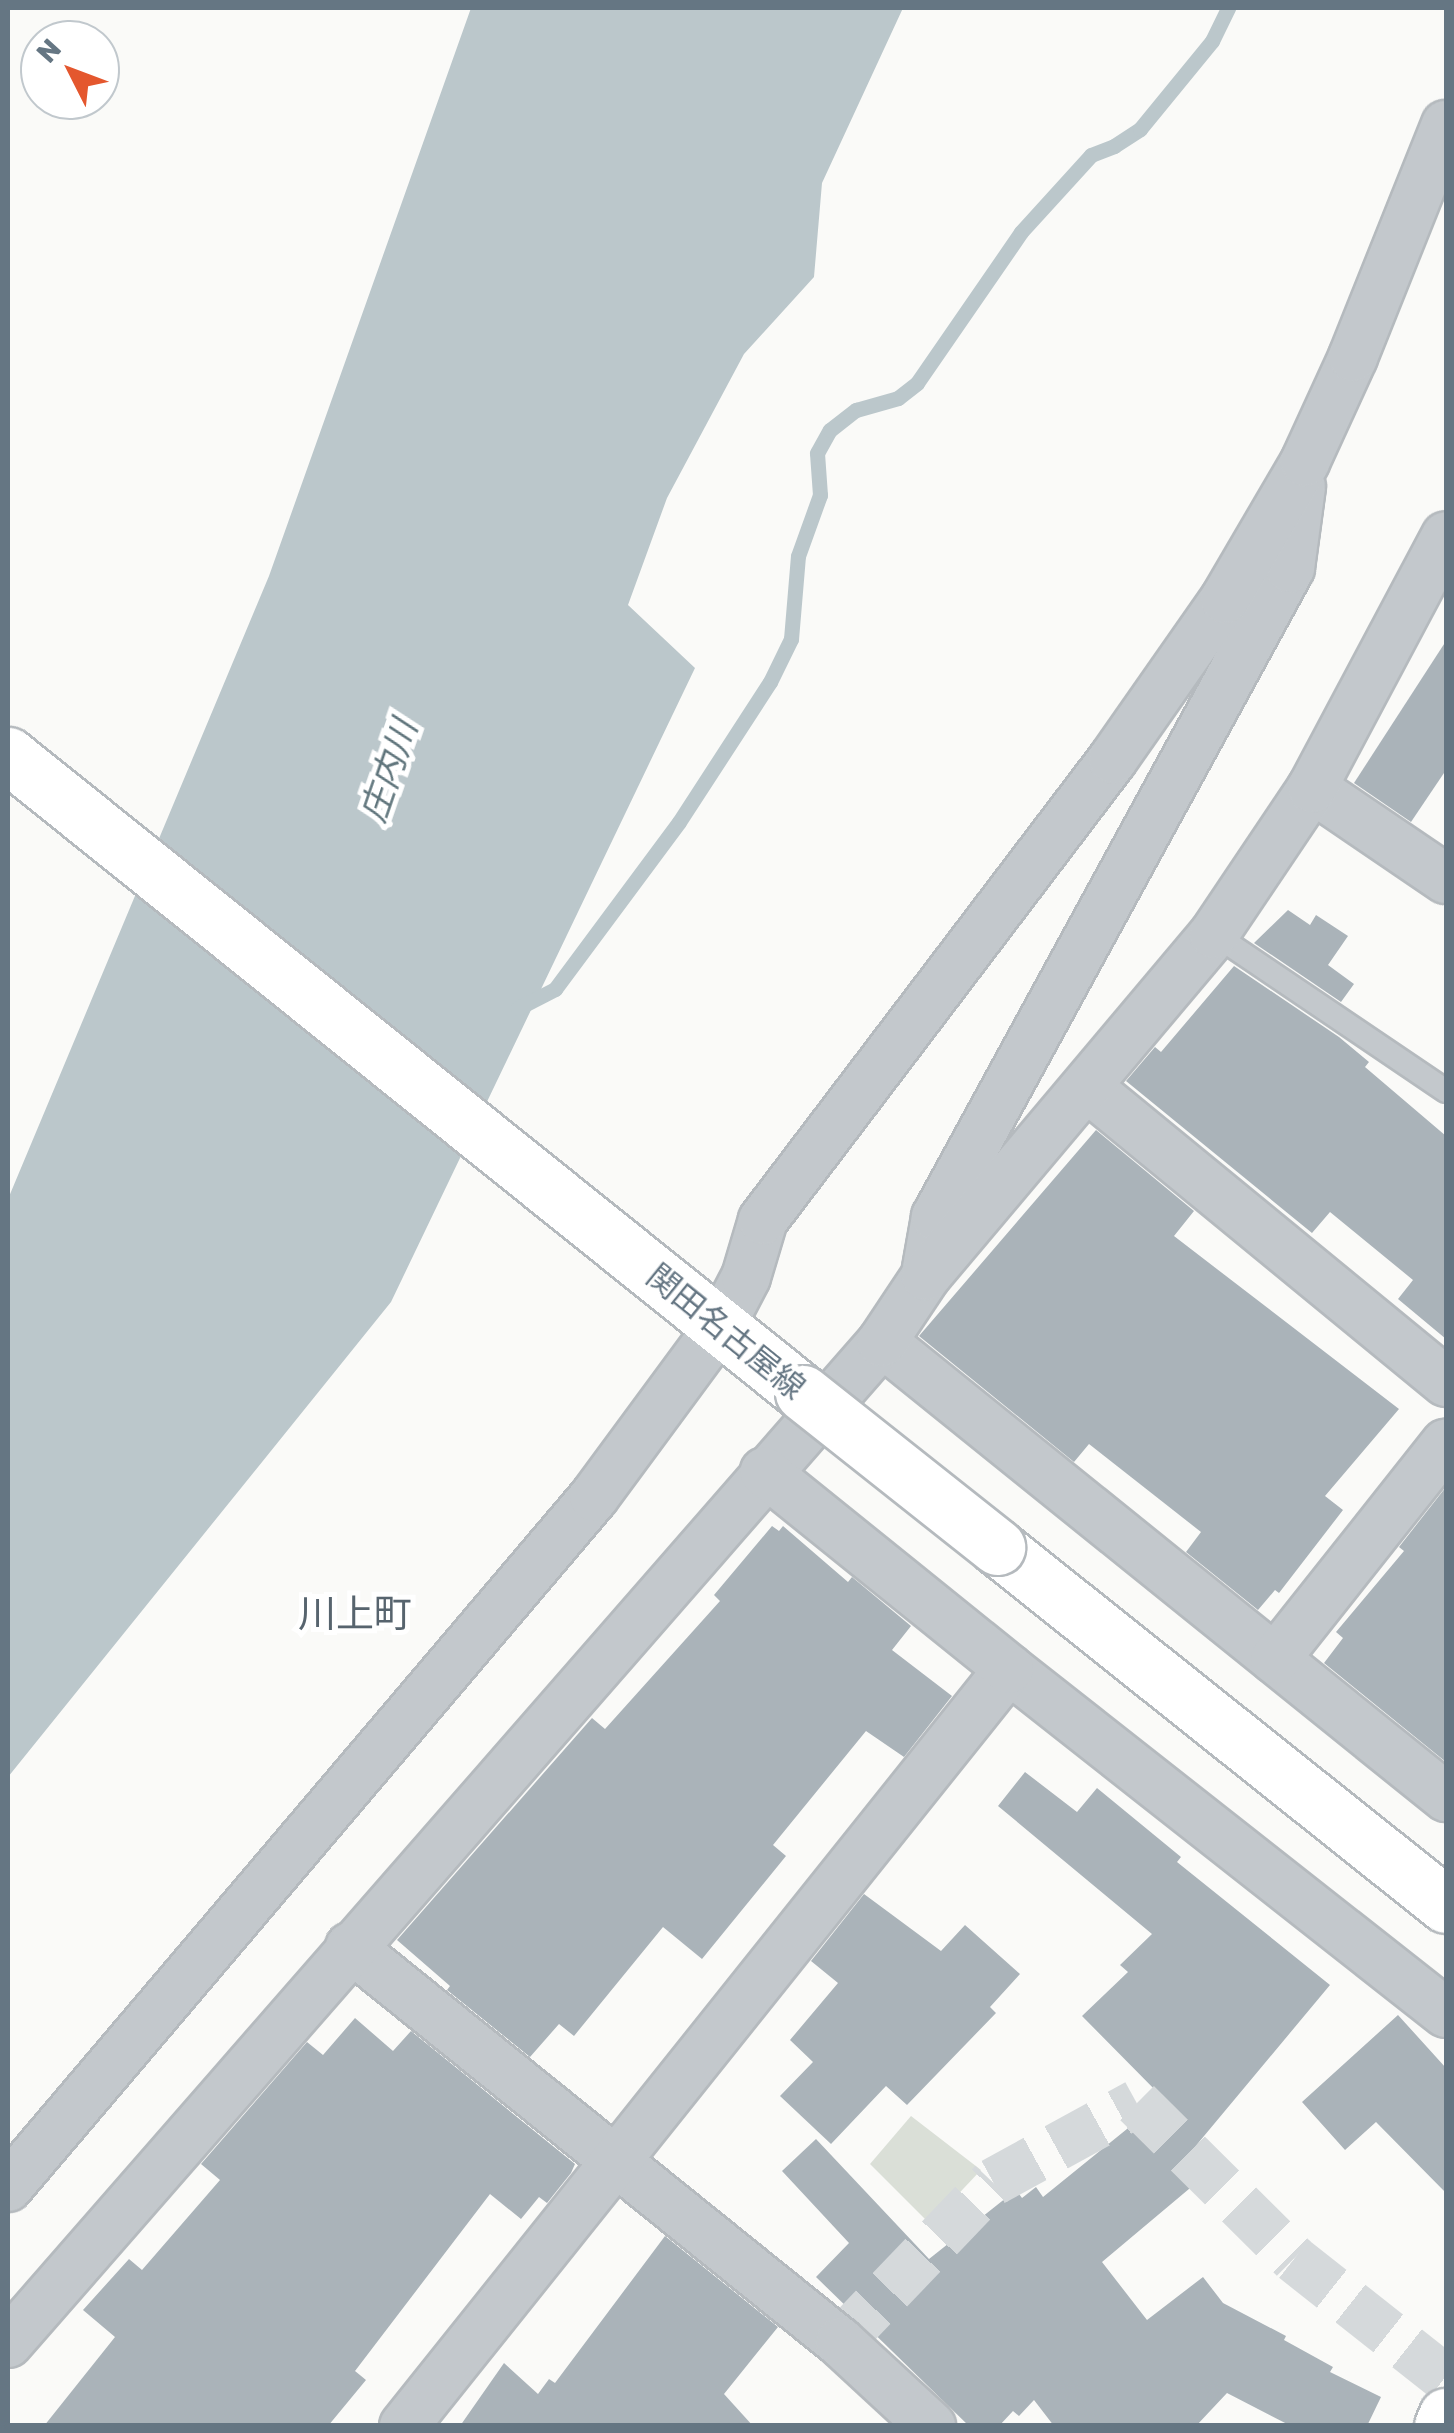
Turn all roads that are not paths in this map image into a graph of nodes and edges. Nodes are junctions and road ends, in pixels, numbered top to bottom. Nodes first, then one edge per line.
1 (1446, 125) edge
2 (1304, 462) junction
3 (1446, 536) edge
4 (8, 756) edge
5 (1312, 788) junction
6 (1446, 879) edge
7 (1214, 934) junction
8 (1087, 1086) junction
9 (1446, 1091) edge
10 (926, 1276) junction
11 (721, 1325) junction
12 (882, 1342) junction
13 (1446, 1382) edge
14 (1446, 1443) edge
15 (765, 1472) junction
16 (1274, 1658) junction
17 (1009, 1669) junction
18 (1446, 1797) edge
19 (1446, 1905) edge
20 (350, 1947) junction
21 (1446, 2013) edge
22 (617, 2159) junction
23 (8, 2187) edge
24 (8, 2343) edge
25 (1446, 2416) edge
26 (404, 2426) edge
27 (931, 2426) edge
28 (1442, 2426) edge

1 - 2 street
2 - 10 street
2 - 11 street
3 - 5 street
4 - 11 main road, 関田名古屋線
5 - 6 street
5 - 7 street
7 - 8 street
7 - 9 lane
8 - 10 street
8 - 13 street
10 - 12 street
11 - 19 main road, 関田名古屋線, bridge
11 - 23 street
12 - 15 street
12 - 16 street
14 - 16 street
15 - 17 street
15 - 20 street
16 - 18 street
17 - 21 street
17 - 22 street
20 - 22 street
20 - 24 street
22 - 26 street
22 - 27 street
25 - 28 main road

